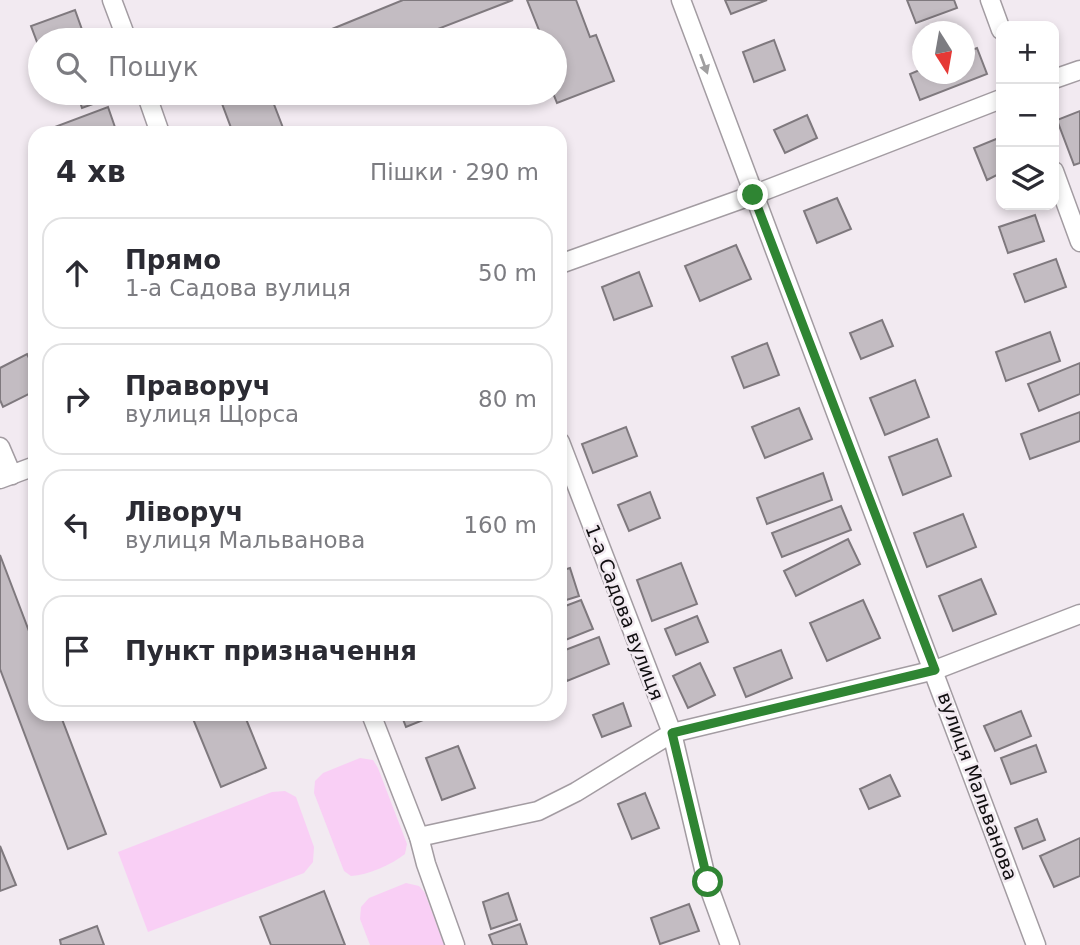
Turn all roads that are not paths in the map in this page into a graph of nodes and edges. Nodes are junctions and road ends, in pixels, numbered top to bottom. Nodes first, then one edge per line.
1 (112, 0) edge
2 (681, 0) edge
3 (990, 0) edge
4 (998, 21) edge
5 (122, 28) edge
6 (1080, 70) edge
7 (1059, 77) edge
8 (996, 101) edge
9 (150, 105) edge
10 (158, 126) edge
11 (1059, 185) edge
12 (753, 195) junction
13 (1080, 242) edge
14 (567, 261) edge
15 (0, 447) edge
16 (567, 460) edge
17 (28, 469) edge
18 (6, 477) edge
19 (1080, 614) edge
20 (935, 670) junction
21 (374, 721) edge
22 (672, 733) junction
23 (419, 838) junction
24 (455, 945) edge
25 (730, 945) edge
26 (1036, 945) edge

1 - 5 street
2 -> 12 street, вулиця Мальванова
3 - 4 street
6 - 7 street
8 - 12 street
9 - 10 street
11 - 13 street
12 - 14 street
12 - 20 street, вулиця Мальванова
15 - 18 street
16 - 22 street, 1-а Садова вулиця
17 - 18 street
19 - 20 street
20 - 22 street
20 - 26 street, вулиця Мальванова
21 - 23 street
22 - 23 street
22 - 25 street, 1-а Садова вулиця
23 - 24 street

